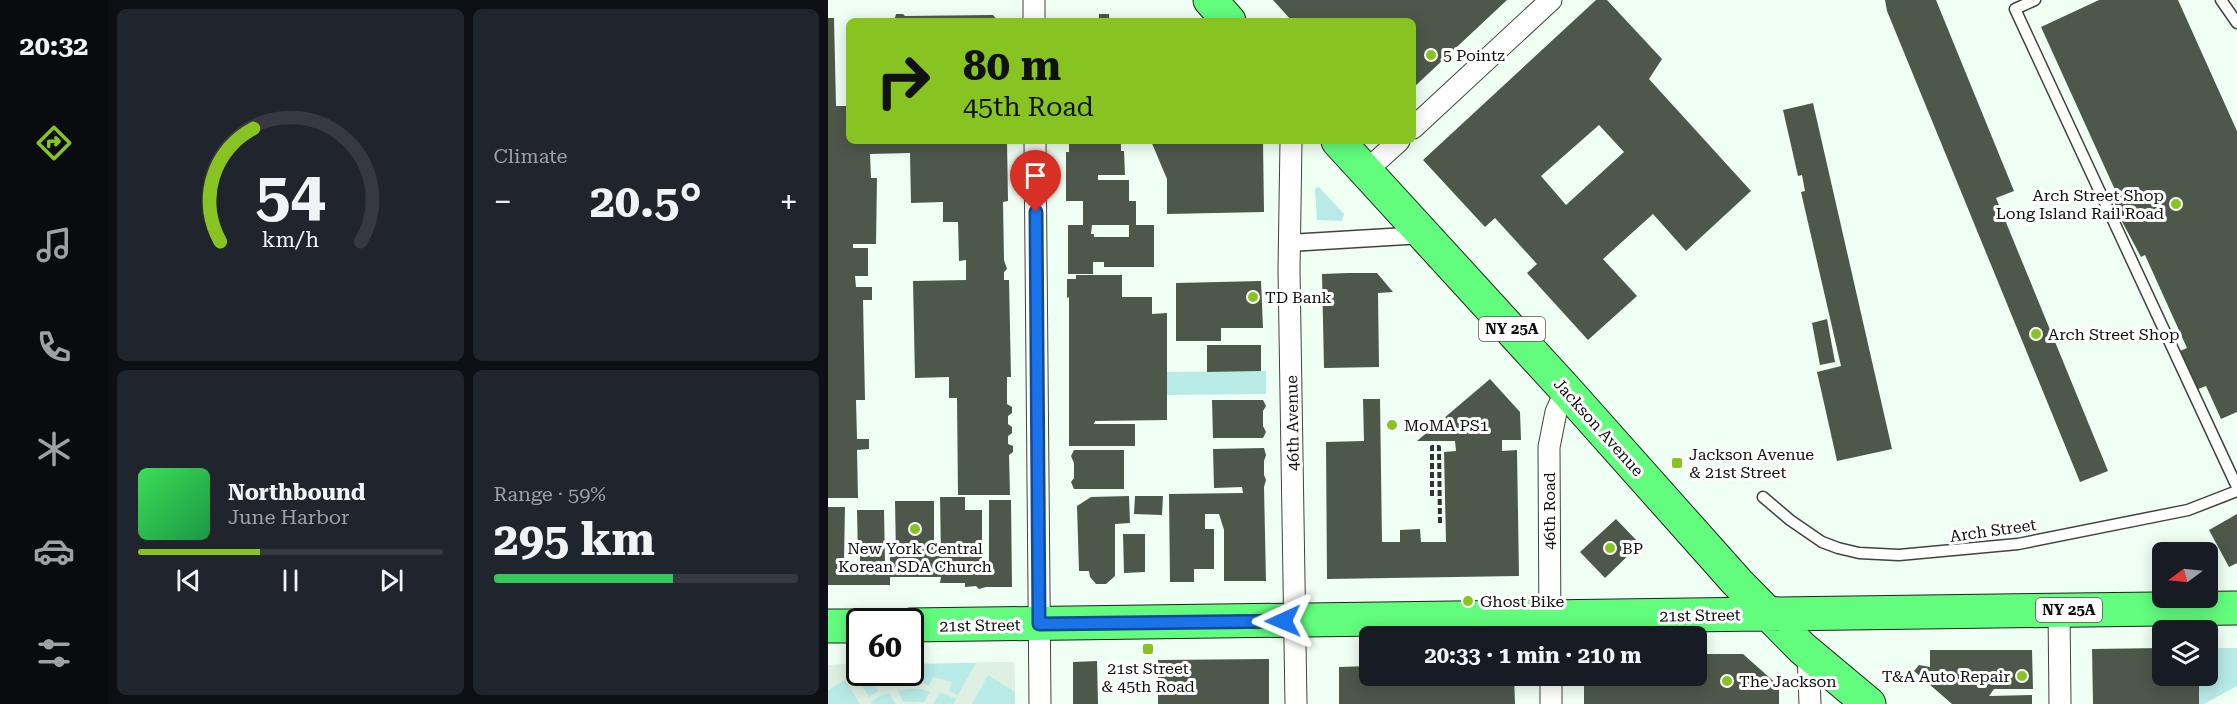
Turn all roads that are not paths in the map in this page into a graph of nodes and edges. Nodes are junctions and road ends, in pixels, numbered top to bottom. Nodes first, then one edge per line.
1 (1034, 0) edge
2 (1210, 0) edge
3 (1551, 0) edge
4 (2035, 0) edge
5 (2221, 0) edge
6 (1034, 18) edge
7 (1226, 18) edge
8 (2237, 23) edge
9 (1416, 125) edge
10 (1035, 144) edge
11 (1291, 144) edge
12 (1341, 144) edge
13 (1396, 144) edge
14 (1366, 171) junction
15 (1425, 235) junction
16 (1289, 243) junction
17 (1566, 390) junction
18 (2237, 486) edge
19 (2237, 491) edge
20 (1763, 497) dead end
21 (2237, 608) edge
22 (2059, 610) junction
23 (1769, 614) junction
24 (1295, 621) junction
25 (1039, 624) junction
26 (924, 625) edge
27 (828, 626) edge
28 (846, 626) edge
29 (1550, 626) edge
30 (1808, 652) junction
31 (1551, 686) edge
32 (1040, 704) edge
33 (1296, 704) edge
34 (1551, 704) edge
35 (1810, 704) edge
36 (1869, 704) edge
37 (2060, 704) edge

1 - 6 street
2 - 7 main road
3 - 9 street
4 - 18 lane
5 - 8 lane
10 - 25 street
11 - 16 street, 46th Avenue
12 - 14 main road, Jackson Avenue / NY 25A
13 - 14 street
14 - 15 main road, Jackson Avenue / NY 25A
15 - 16 street
15 - 17 main road, Jackson Avenue / NY 25A
16 - 24 street, 46th Avenue
17 - 23 main road, Jackson Avenue / NY 25A
17 - 29 street, 46th Road
19 - 20 lane, Arch Street
21 - 22 main road, 21st Street / NY 25A
22 - 23 main road, 21st Street / NY 25A
22 - 37 street
23 - 29 main road, 21st Street
23 - 30 main road, Jackson Avenue
24 - 25 main road, 21st Street
24 - 29 main road, 21st Street
24 - 33 street, 46th Avenue
25 - 26 main road, 21st Street
25 - 32 street
27 - 28 main road
30 - 35 street
30 - 36 main road, Jackson Avenue
31 - 34 street

